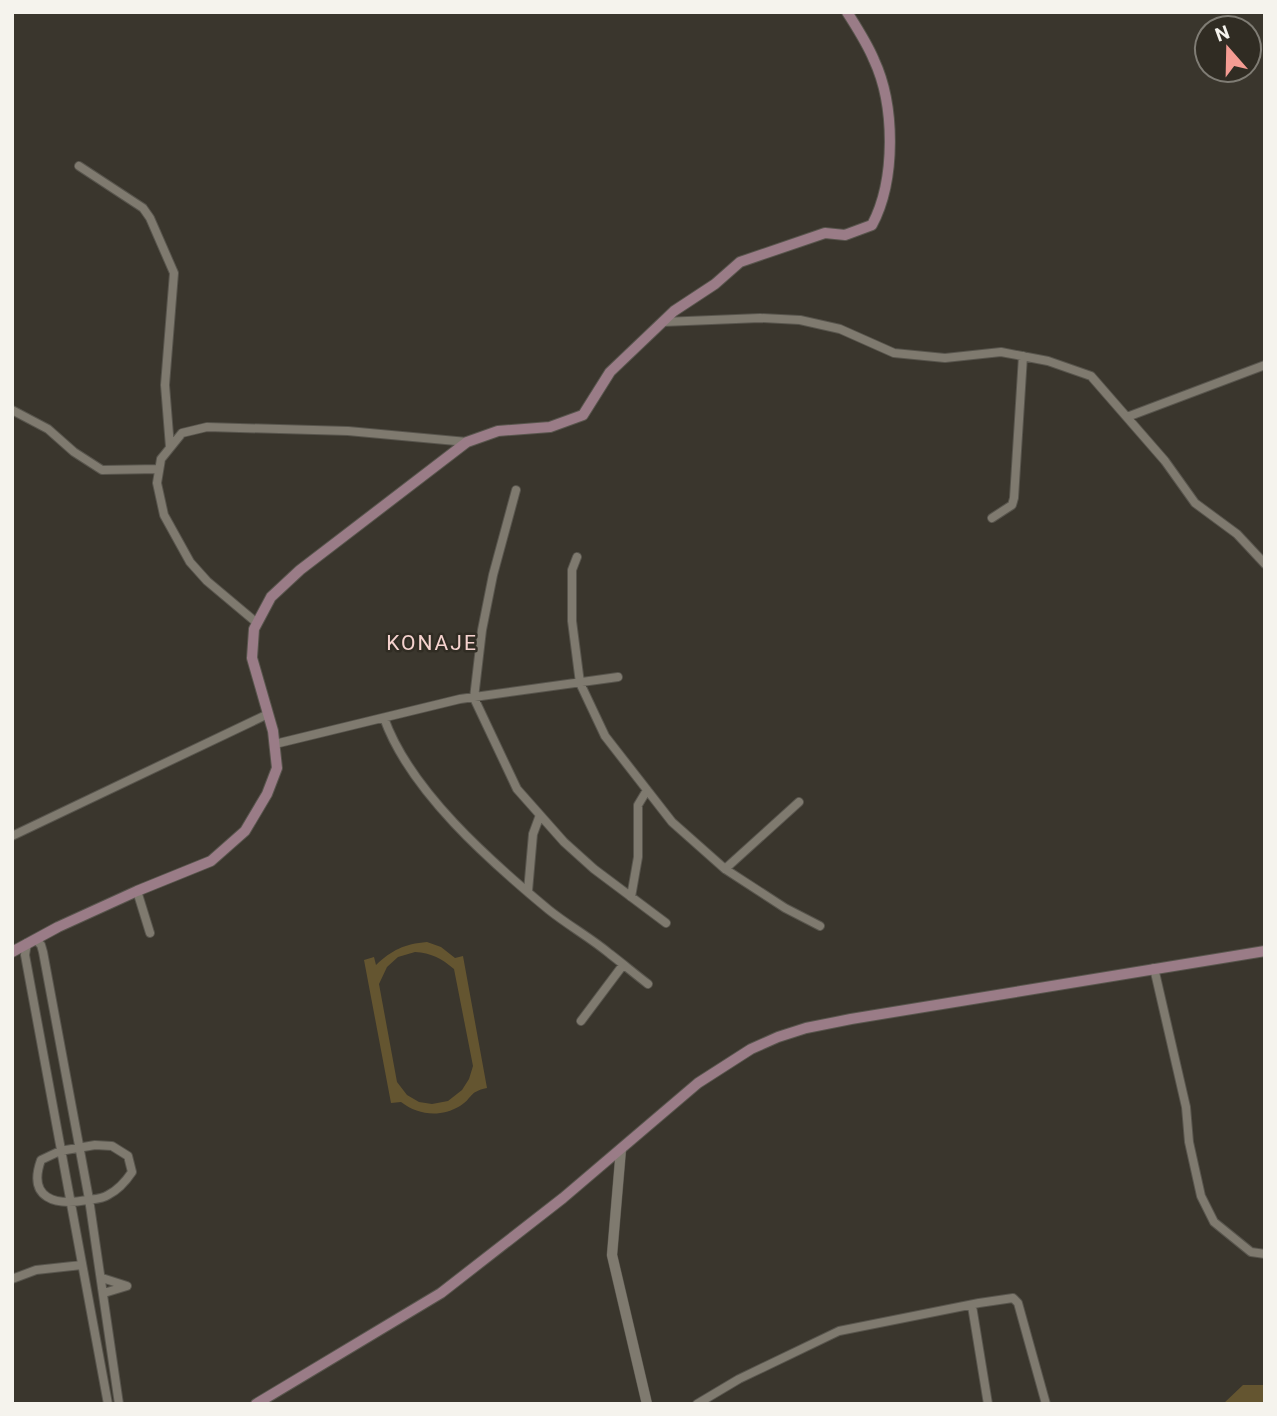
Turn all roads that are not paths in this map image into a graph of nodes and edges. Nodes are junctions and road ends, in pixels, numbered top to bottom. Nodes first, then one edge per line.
1 (847, 12) edge
2 (79, 166) dead end
3 (663, 322) junction
4 (1023, 356) junction
5 (1265, 365) edge
6 (12, 410) edge
7 (1127, 417) junction
8 (467, 442) junction
9 (170, 447) junction
10 (159, 469) junction
11 (516, 491) dead end
12 (992, 518) dead end
13 (577, 556) dead end
14 (1265, 564) edge
15 (257, 623) junction
16 (618, 677) dead end
17 (580, 682) junction
18 (474, 698) junction
19 (268, 714) junction
20 (384, 718) junction
21 (275, 744) junction
22 (647, 790) junction
23 (799, 802) dead end
24 (540, 815) junction
25 (12, 836) edge
26 (726, 869) junction
27 (137, 891) junction
28 (528, 891) junction
29 (631, 897) junction
30 (666, 923) dead end
31 (820, 926) dead end
32 (150, 933) dead end
33 (31, 941) junction
34 (1265, 951) edge
35 (12, 952) edge
36 (623, 965) junction
37 (1154, 968) junction
38 (648, 984) dead end
39 (581, 1021) dead end
40 (64, 1067) junction
41 (46, 1071) junction
42 (79, 1147) junction
43 (621, 1149) junction
44 (60, 1151) junction
45 (89, 1199) junction
46 (71, 1203) junction
47 (1265, 1254) edge
48 (82, 1265) junction
49 (102, 1278) junction
50 (12, 1279) edge
51 (104, 1293) junction
52 (972, 1306) junction
53 (105, 1309) junction
54 (90, 1312) junction
55 (107, 1404) edge
56 (119, 1404) edge
57 (256, 1404) edge
58 (647, 1404) edge
59 (697, 1404) edge
60 (988, 1404) edge
61 (1045, 1404) edge

1 - 3 main road
2 - 9 street
3 - 4 street
3 - 8 main road
4 - 7 street
4 - 12 street
5 - 7 street
6 - 10 street
7 - 14 street
8 - 9 street
8 - 15 main road
9 - 10 street
10 - 15 street
11 - 18 street
13 - 17 street
15 - 19 main road
16 - 17 street
17 - 18 street
17 - 22 street
18 - 20 street
18 - 24 street
19 - 21 main road
19 - 25 street
20 - 21 street
20 - 28 street
21 - 27 main road
22 - 26 street
22 - 29 street
23 - 26 street
24 - 28 street
24 - 29 street
26 - 31 street
27 - 32 street
27 - 33 main road
28 - 36 street
29 - 30 street
33 - 35 main road
33 - 40 street
33 - 41 street
34 - 37 main road
36 - 38 street
36 - 39 street
37 - 43 main road
37 - 47 street
40 - 41 street
40 - 42 street
41 - 44 street
42 - 44 street
42 - 45 street
42 - 45 street
43 - 57 main road
43 - 58 street
44 - 46 street
44 - 46 street
45 - 46 street
45 - 49 street
46 - 48 street
48 - 50 street
48 - 54 street
49 - 51 street
49 - 51 street
51 - 53 street
52 - 59 street
52 - 60 street
52 - 61 street
53 - 54 street
53 - 56 street
54 - 55 street

